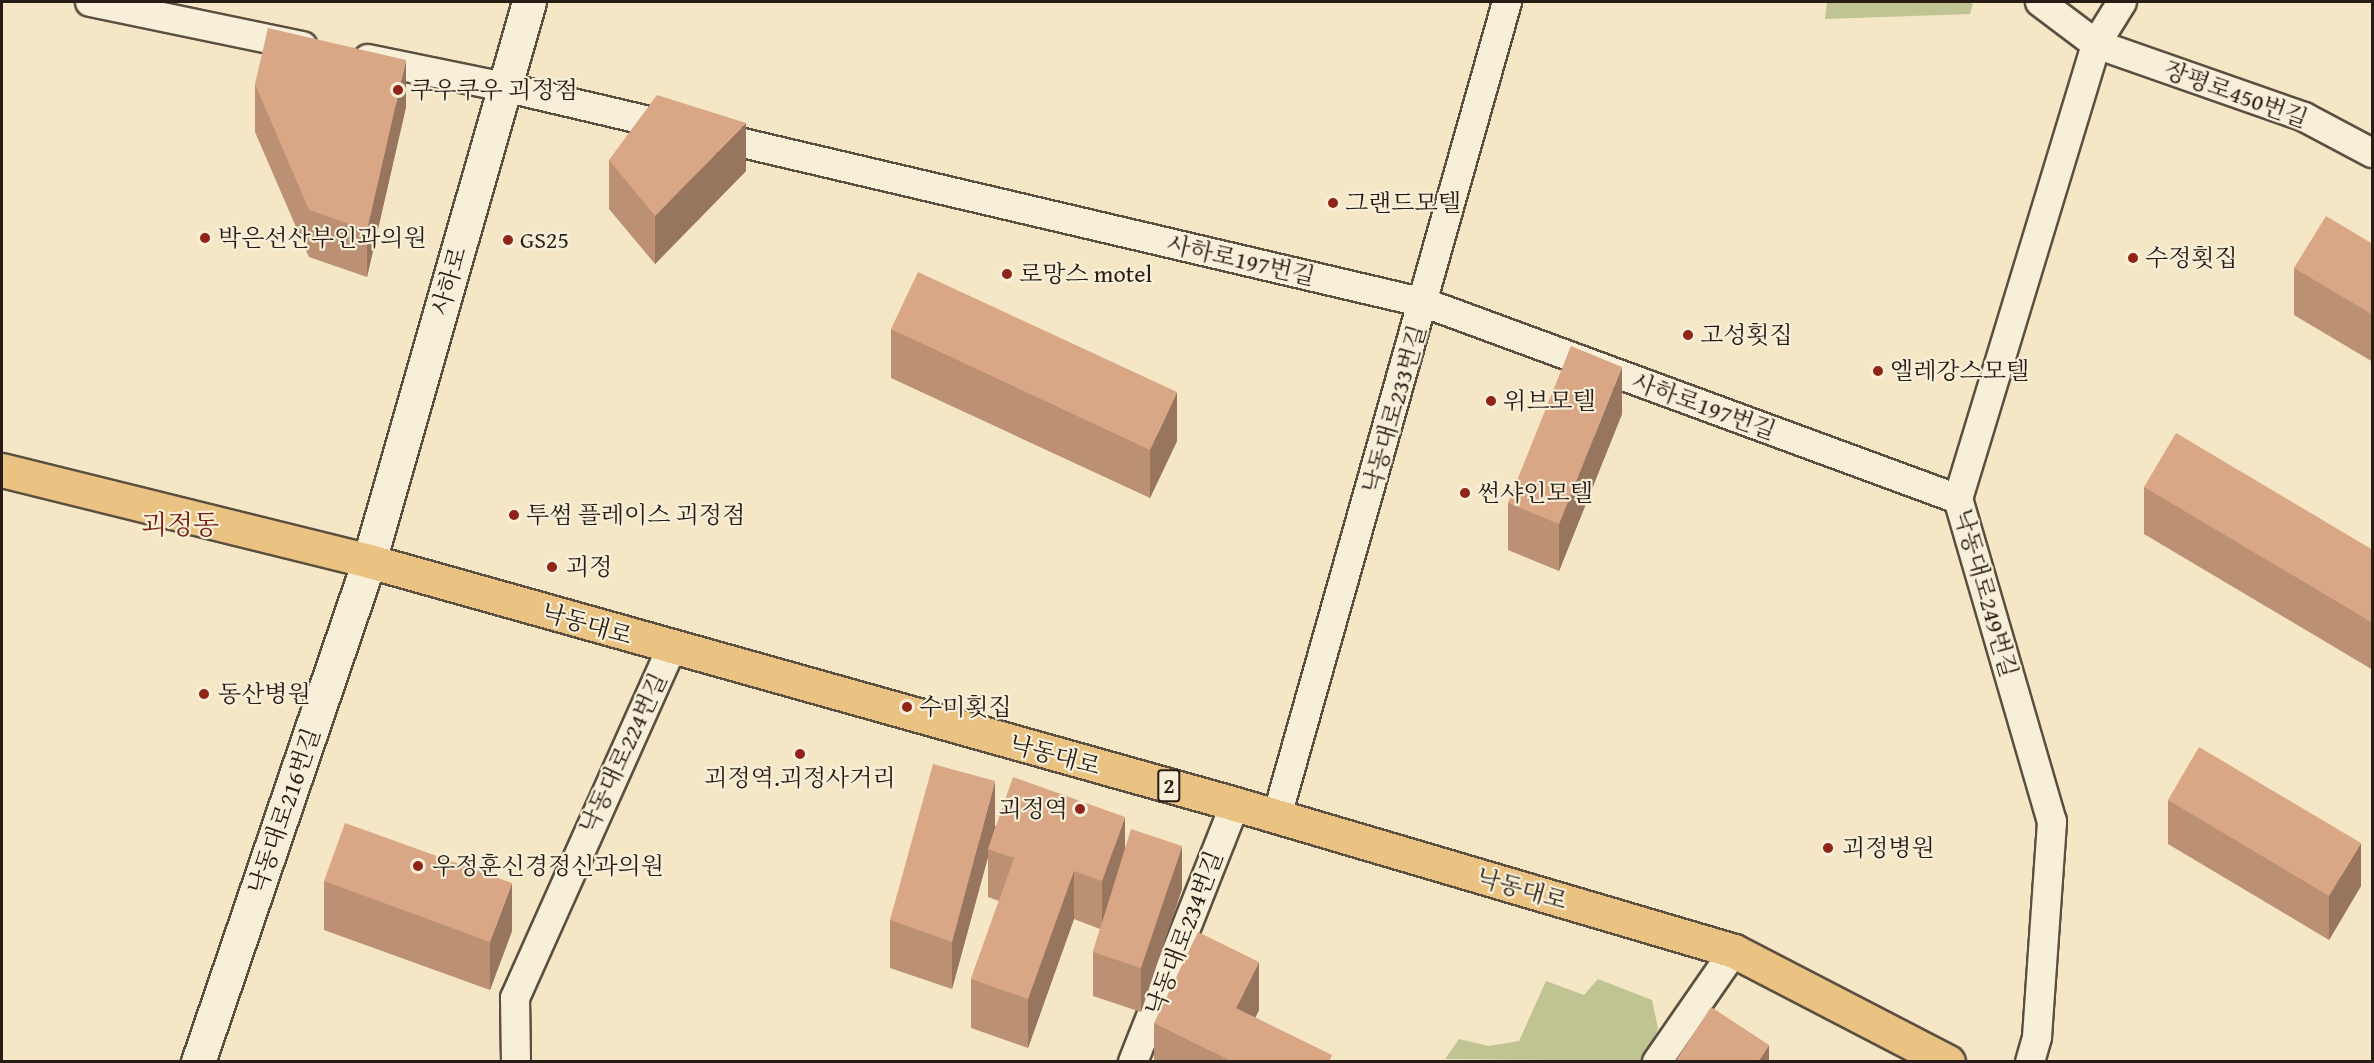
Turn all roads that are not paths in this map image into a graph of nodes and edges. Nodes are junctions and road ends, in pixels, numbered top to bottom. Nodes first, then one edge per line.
1 (90, 2) edge
2 (529, 2) edge
3 (1507, 2) edge
4 (2040, 2) edge
5 (2122, 2) edge
6 (2096, 44) junction
7 (504, 87) junction
8 (2373, 153) edge
9 (1425, 303) junction
10 (2, 470) edge
11 (1958, 500) junction
12 (369, 561) junction
13 (671, 649) junction
14 (1235, 804) junction
15 (1277, 816) junction
16 (1734, 951) junction
17 (198, 1062) edge
18 (516, 1062) edge
19 (1133, 1062) edge
20 (1657, 1062) edge
21 (1948, 1062) edge
22 (2030, 1062) edge

1 - 7 street, 사하로197번길
2 - 7 street, 사하로
3 - 9 street, 낙동대로233번길
4 - 6 street, 장평로450번길
5 - 6 street, 낙동대로249번길
6 - 8 street, 장평로450번길
6 - 11 street, 낙동대로249번길
7 - 9 street, 사하로197번길
7 - 12 street, 사하로
9 - 11 street, 사하로197번길
9 - 15 street, 낙동대로233번길
10 - 12 main road, 낙동대로 / 2
11 - 22 street, 낙동대로249번길
12 - 13 main road, 낙동대로 / 2
12 - 17 street, 낙동대로216번길
13 - 14 main road, 낙동대로 / 2
13 - 18 street, 낙동대로224번길
14 - 15 main road, 낙동대로 / 2
14 - 19 street, 낙동대로234번길
15 - 16 main road, 낙동대로 / 2
16 - 20 street
16 - 21 main road, 낙동대로 / 2

